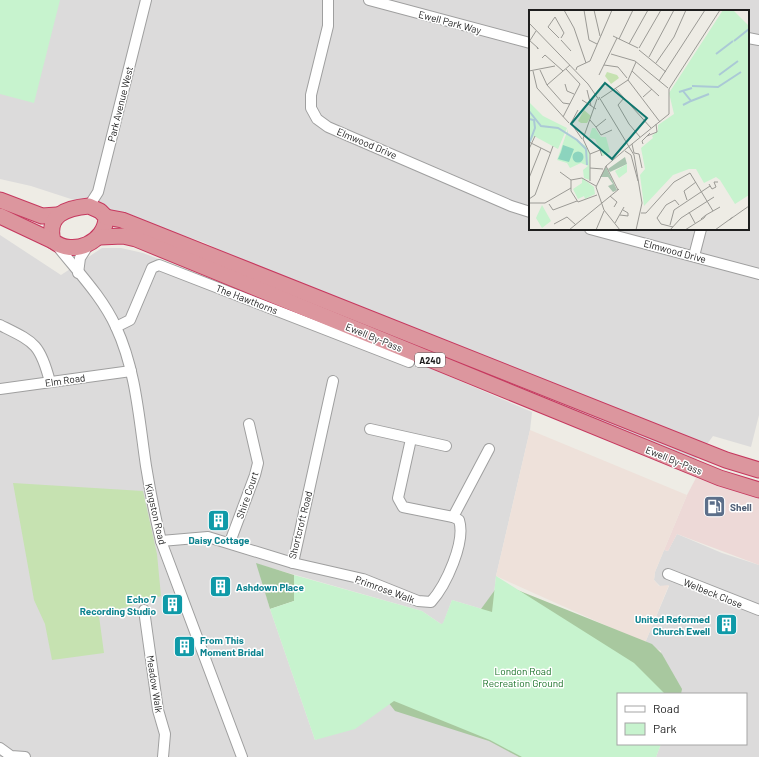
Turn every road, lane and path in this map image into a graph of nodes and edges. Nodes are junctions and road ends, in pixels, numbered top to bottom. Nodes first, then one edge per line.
1 (146, 0) edge
2 (328, 0) edge
3 (369, 0) edge
4 (749, 38) edge
5 (759, 40) edge
6 (529, 43) edge
7 (0, 200) edge
8 (89, 206) junction
9 (529, 212) edge
10 (57, 215) junction
11 (0, 216) edge
12 (106, 217) junction
13 (594, 230) edge
14 (701, 230) edge
15 (94, 240) junction
16 (54, 242) junction
17 (694, 256) junction
18 (78, 273) junction
19 (759, 274) edge
20 (0, 325) edge
21 (116, 327) junction
22 (409, 362) dead end
23 (131, 371) junction
24 (333, 381) dead end
25 (50, 382) junction
26 (0, 389) edge
27 (249, 424) dead end
28 (370, 429) dead end
29 (411, 439) junction
30 (446, 446) dead end
31 (489, 449) dead end
32 (758, 470) edge
33 (759, 490) edge
34 (453, 516) junction
35 (161, 541) junction
36 (230, 542) junction
37 (293, 563) junction
38 (668, 574) dead end
39 (144, 610) dead end
40 (759, 610) edge
41 (0, 748) edge
42 (11, 756) edge
43 (25, 757) edge
44 (163, 757) edge
45 (242, 757) edge

1 - 8 street, Park Avenue West
2 - 9 street, Elmwood Drive
3 - 6 street, Ewell Park Way
4 - 5 street
7 - 10 highway
8 - 10 highway
8 - 12 highway
10 - 16 highway
11 - 16 highway, Kingston Road
12 - 15 highway
12 - 32 highway, Ewell By-Pass / A240
13 - 17 street, Elmwood Drive
14 - 17 street
15 - 16 highway
15 - 18 street
15 - 33 highway, Ewell By-Pass / A240
16 - 18 street, Kingston Road
17 - 19 street, Elmwood Drive
18 - 21 street, Kingston Road
20 - 25 street
21 - 22 street, The Hawthorns
21 - 23 street, Kingston Road
23 - 25 street, Elm Road
23 - 35 street, Kingston Road
24 - 37 street, Shortcroft Road
25 - 26 street, Elm Road
27 - 36 street, Shire Court
28 - 29 street
29 - 30 street
29 - 34 street
31 - 34 street
34 - 37 street, Primrose Walk
35 - 36 street, Shortcroft Road
35 - 45 street, Kingston Road
36 - 37 street, Shortcroft Road
38 - 40 street, Welbeck Close
39 - 44 street, Meadow Walk
41 - 42 street
42 - 43 street

